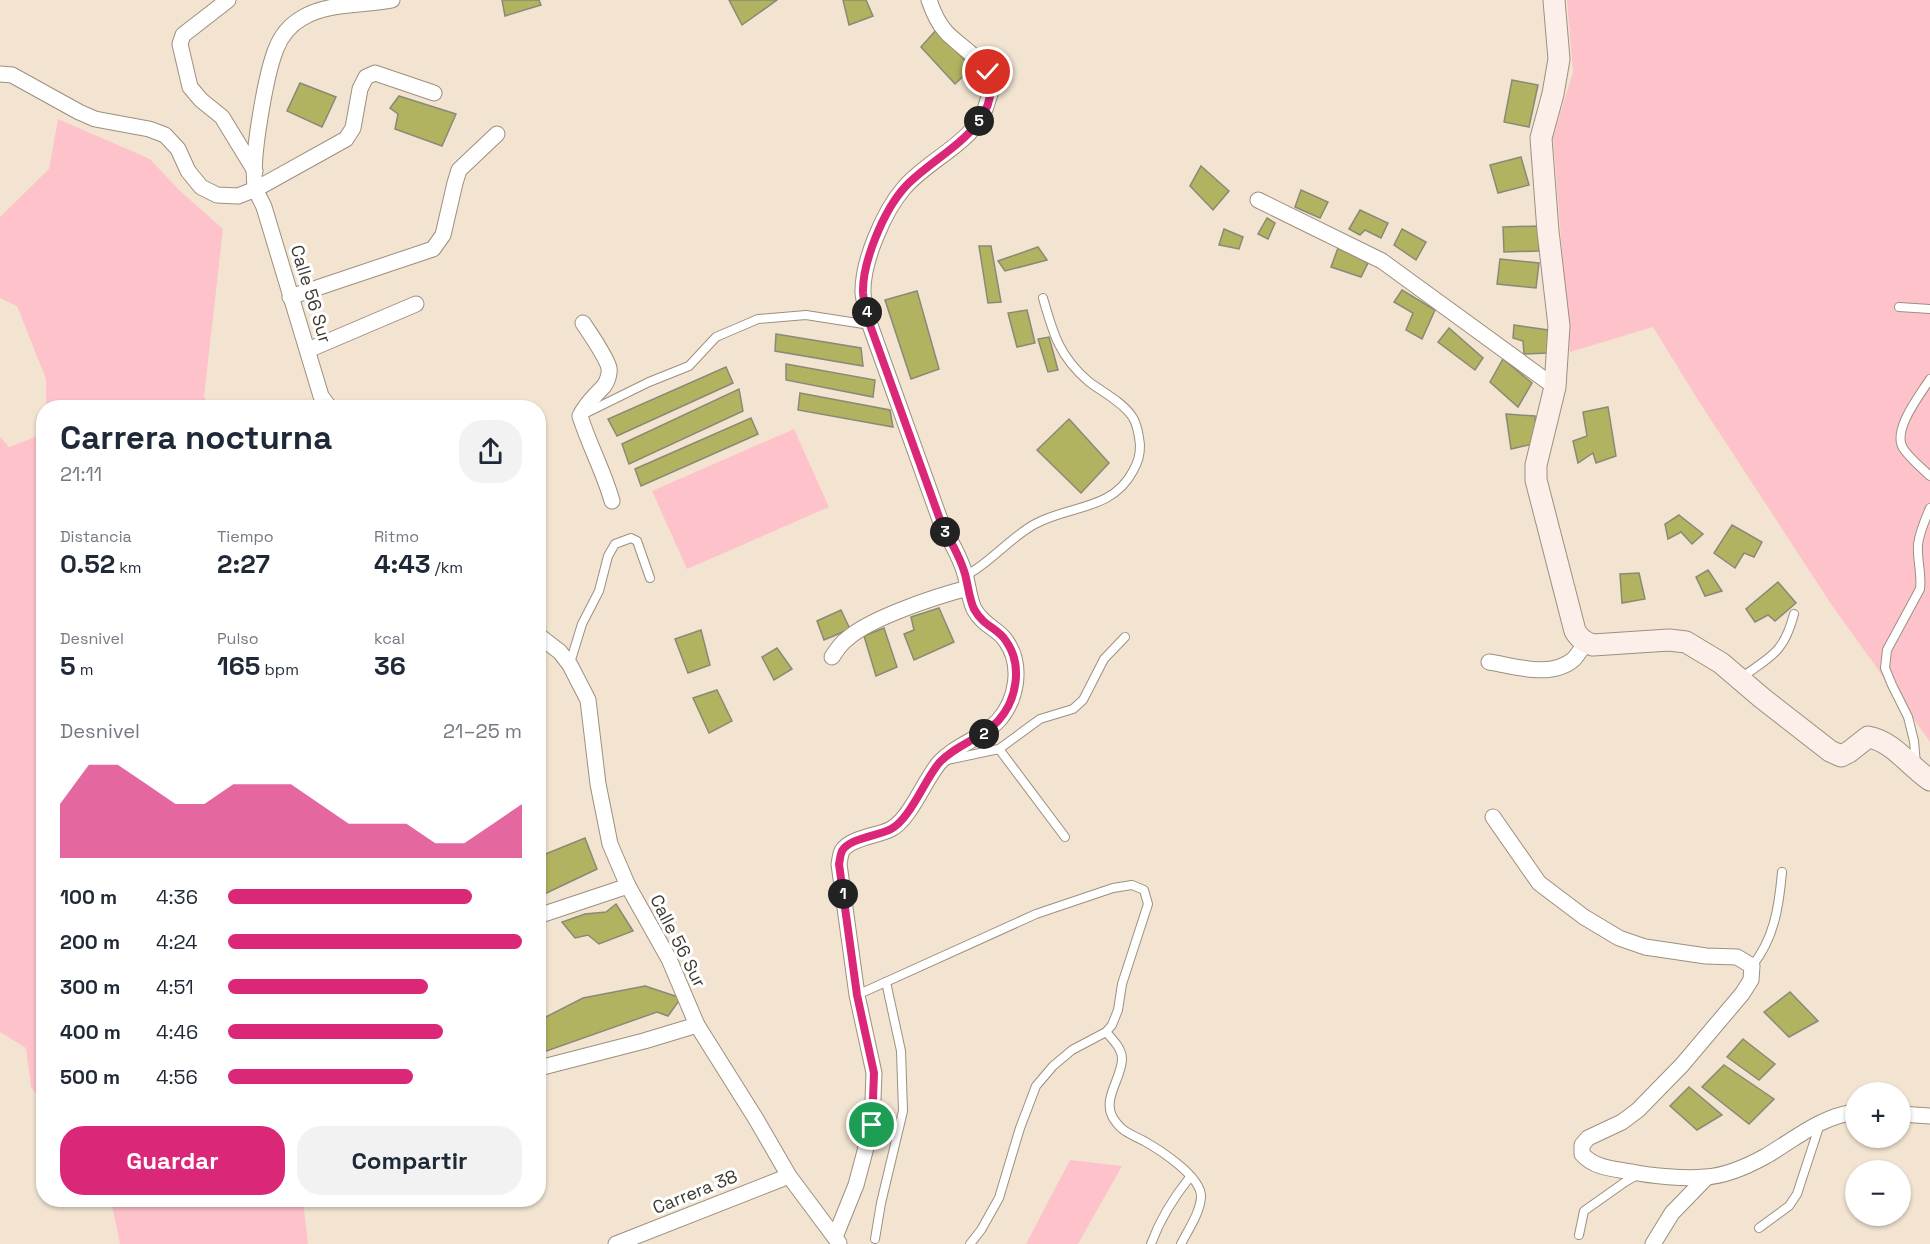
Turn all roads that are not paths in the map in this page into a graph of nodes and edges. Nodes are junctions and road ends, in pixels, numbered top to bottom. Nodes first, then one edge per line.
1 (228, 0) edge
2 (392, 0) edge
3 (929, 0) edge
4 (1554, 0) edge
5 (372, 1) edge
6 (0, 74) edge
7 (434, 93) dead end
8 (497, 134) dead end
9 (255, 171) junction
10 (256, 189) junction
11 (1258, 200) dead end
12 (290, 297) junction
13 (1043, 298) dead end
14 (416, 304) dead end
15 (1899, 307) dead end
16 (1930, 309) edge
17 (583, 323) dead end
18 (870, 325) junction
19 (308, 350) junction
20 (1930, 379) edge
21 (1556, 387) junction
22 (324, 400) edge
23 (580, 416) junction
24 (1930, 476) edge
25 (612, 501) dead end
26 (1930, 508) edge
27 (650, 578) dead end
28 (967, 582) junction
29 (1794, 614) dead end
30 (1125, 636) dead end
31 (546, 641) edge
32 (1586, 643) junction
33 (832, 657) dead end
34 (1490, 662) dead end
35 (570, 664) junction
36 (1740, 678) junction
37 (999, 749) junction
38 (940, 762) junction
39 (1924, 776) edge
40 (1494, 817) dead end
41 (1065, 837) dead end
42 (1782, 872) dead end
43 (628, 886) junction
44 (546, 913) edge
45 (1752, 966) junction
46 (886, 982) junction
47 (857, 995) junction
48 (697, 1025) junction
49 (1106, 1032) junction
50 (546, 1066) edge
51 (1845, 1113) edge
52 (1911, 1115) edge
53 (1930, 1116) edge
54 (1820, 1122) junction
55 (1640, 1174) junction
56 (789, 1176) junction
57 (1190, 1177) junction
58 (1706, 1178) junction
59 (1758, 1228) dead end
60 (1579, 1235) dead end
61 (875, 1239) dead end
62 (837, 1241) edge
63 (616, 1244) edge
64 (970, 1244) edge
65 (1151, 1244) edge
66 (1181, 1244) edge
67 (1653, 1244) edge

1 - 9 street
2 - 5 street, Calle 56 Sur
3 - 18 street
4 - 21 street
5 - 9 street, Calle 56 Sur
6 - 10 street
7 - 10 street
8 - 12 street
9 - 10 street, Calle 56 Sur
10 - 12 street, Calle 56 Sur
11 - 21 street
12 - 19 street, Calle 56 Sur
13 - 28 lane
14 - 19 street
15 - 16 lane
17 - 23 street
18 - 23 lane
18 - 28 street
19 - 22 street, Calle 56 Sur
20 - 24 lane
21 - 32 street
23 - 25 street
26 - 39 lane
27 - 35 lane
28 - 33 street
28 - 38 street
29 - 36 lane
30 - 37 lane
31 - 35 street, Calle 56 Sur
32 - 34 street
32 - 36 street
35 - 43 street, Calle 56 Sur
36 - 39 street
37 - 38 lane
37 - 41 lane
38 - 47 street
40 - 45 street
42 - 45 lane
43 - 44 street
43 - 48 street, Calle 56 Sur
45 - 55 street
46 - 47 lane
46 - 49 lane
46 - 61 lane
47 - 62 street
48 - 50 street
48 - 56 street, Calle 56 Sur
49 - 57 lane
49 - 64 lane
51 - 54 street
52 - 53 street
54 - 58 street
54 - 59 lane
55 - 58 street
55 - 60 lane
56 - 62 street, Calle 56 Sur
56 - 63 street, Carrera 38
57 - 65 lane
57 - 66 lane
58 - 67 street

